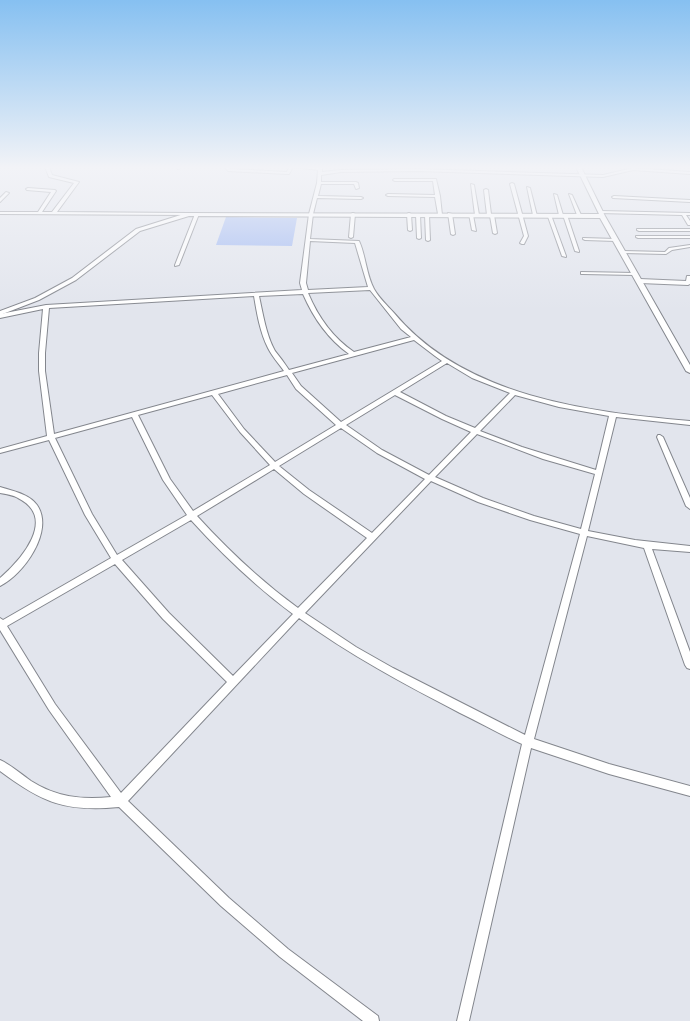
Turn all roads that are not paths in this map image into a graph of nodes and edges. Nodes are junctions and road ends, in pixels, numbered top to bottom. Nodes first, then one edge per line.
1 (197, 214) edge
2 (311, 214) edge
3 (353, 214) edge
4 (409, 214) edge
5 (427, 214) edge
6 (450, 214) edge
7 (602, 214) edge
8 (666, 214) edge
9 (683, 214) edge
10 (187, 215) edge
11 (415, 215) edge
12 (418, 215) junction
13 (421, 215) edge
14 (466, 215) edge
15 (474, 215) junction
16 (490, 215) junction
17 (520, 215) junction
18 (549, 215) junction
19 (563, 215) junction
20 (595, 215) edge
21 (652, 215) edge
22 (535, 216) joint
23 (579, 216) joint
24 (690, 224) edge
25 (661, 229) junction
26 (410, 230) dead end
27 (474, 230) dead end
28 (639, 230) dead end
29 (677, 230) junction
30 (690, 230) edge
31 (495, 233) dead end
32 (453, 234) dead end
33 (351, 237) dead end
34 (638, 237) dead end
35 (690, 237) edge
36 (419, 238) dead end
37 (308, 240) junction
38 (428, 240) dead end
39 (586, 241) dead end
40 (617, 242) junction
41 (522, 243) dead end
42 (690, 246) edge
43 (577, 251) dead end
44 (623, 252) junction
45 (564, 256) dead end
46 (177, 265) dead end
47 (583, 273) dead end
48 (635, 274) junction
49 (690, 277) edge
50 (640, 281) junction
51 (371, 288) junction
52 (305, 290) junction
53 (256, 294) junction
54 (46, 307) junction
55 (0, 314) edge
56 (414, 338) junction
57 (354, 355) junction
58 (446, 361) junction
59 (690, 371) edge
60 (287, 372) junction
61 (395, 392) junction
62 (514, 392) junction
63 (214, 393) junction
64 (134, 414) junction
65 (613, 415) junction
66 (690, 423) edge
67 (339, 424) junction
68 (475, 432) junction
69 (660, 436) dead end
70 (51, 438) junction
71 (0, 451) edge
72 (274, 465) junction
73 (599, 473) junction
74 (430, 478) junction
75 (0, 490) edge
76 (690, 506) edge
77 (191, 516) junction
78 (584, 533) junction
79 (372, 537) junction
80 (647, 545) junction
81 (690, 549) edge
82 (115, 558) junction
83 (0, 583) edge
84 (299, 613) junction
85 (0, 624) edge
86 (690, 665) edge
87 (233, 682) junction
88 (528, 741) junction
89 (0, 765) edge
90 (690, 791) edge
91 (121, 801) junction
92 (373, 1021) edge
93 (463, 1021) edge

1 - 46 street
2 - 37 street
3 - 33 street
4 - 26 street
5 - 38 street
6 - 32 street
7 - 40 main road
8 - 29 street
9 - 24 street
10 - 55 main road
11 - 12 main road
12 - 13 main road
12 - 36 street
14 - 15 main road
15 - 16 main road
15 - 27 street
16 - 17 main road
16 - 31 street
17 - 22 main road
17 - 41 street
18 - 19 main road
18 - 22 main road
18 - 45 street
19 - 23 main road
19 - 43 street
20 - 23 main road
21 - 25 street
25 - 28 street
25 - 29 street
29 - 30 street
34 - 35 street
37 - 51 street
37 - 52 street
39 - 40 street
40 - 44 main road
42 - 44 street
44 - 48 main road
47 - 48 street
48 - 50 main road
49 - 50 street
50 - 59 main road
51 - 52 street
51 - 56 street
52 - 53 street
52 - 57 street
53 - 54 street
53 - 60 street
54 - 55 street
54 - 70 street
56 - 57 street
56 - 58 street
57 - 60 street
58 - 61 street
58 - 62 street
60 - 63 street
60 - 67 street
61 - 67 street
61 - 68 street
62 - 65 street
62 - 68 street
63 - 64 street
63 - 72 street
64 - 70 street
64 - 77 street
65 - 66 street
65 - 73 street
67 - 72 street
67 - 74 street
68 - 73 street
68 - 74 street
69 - 76 street
70 - 71 street
70 - 82 street
72 - 77 street
72 - 79 street
73 - 78 street
74 - 78 street
74 - 79 street
75 - 83 street
77 - 82 street
77 - 84 street
78 - 80 street
78 - 88 street
79 - 84 street
80 - 81 street
80 - 86 street
82 - 85 street
82 - 87 street
84 - 87 street
84 - 88 street
85 - 91 street
87 - 91 street
88 - 90 street
88 - 93 street
89 - 91 street
91 - 92 street

